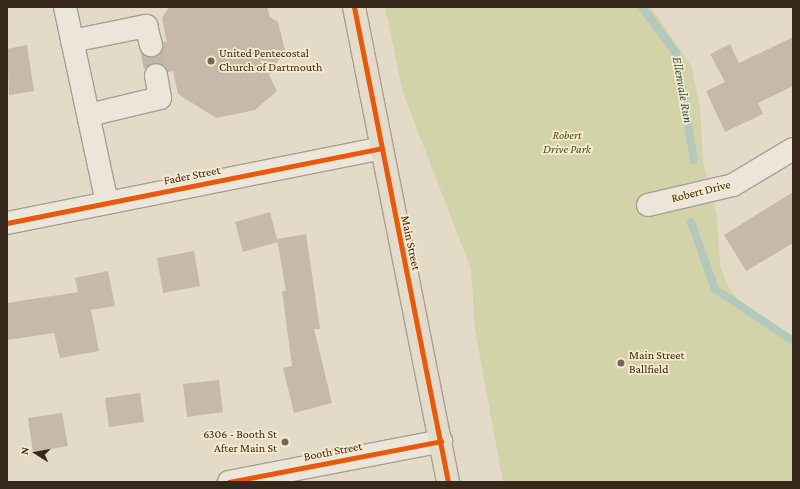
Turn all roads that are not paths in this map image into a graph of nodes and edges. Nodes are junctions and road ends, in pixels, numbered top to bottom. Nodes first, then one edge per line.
1 (65, 7) edge
2 (354, 7) edge
3 (148, 35) dead end
4 (72, 41) junction
5 (156, 75) tunnel mouth
6 (89, 115) junction
7 (381, 148) junction
8 (793, 149) edge
9 (107, 203) junction
10 (648, 205) dead end
11 (7, 223) edge
12 (441, 441) junction
13 (229, 482) edge
14 (448, 482) edge

1 - 4 street
2 - 7 main road, Main Street
3 - 4 street
4 - 6 street
5 - 6 street
6 - 9 street
7 - 9 street, Fader Street
7 - 12 main road, Main Street
8 - 10 street, Robert Drive
9 - 11 street, Fader Street
12 - 13 street, Booth Street
12 - 14 main road, Main Street

